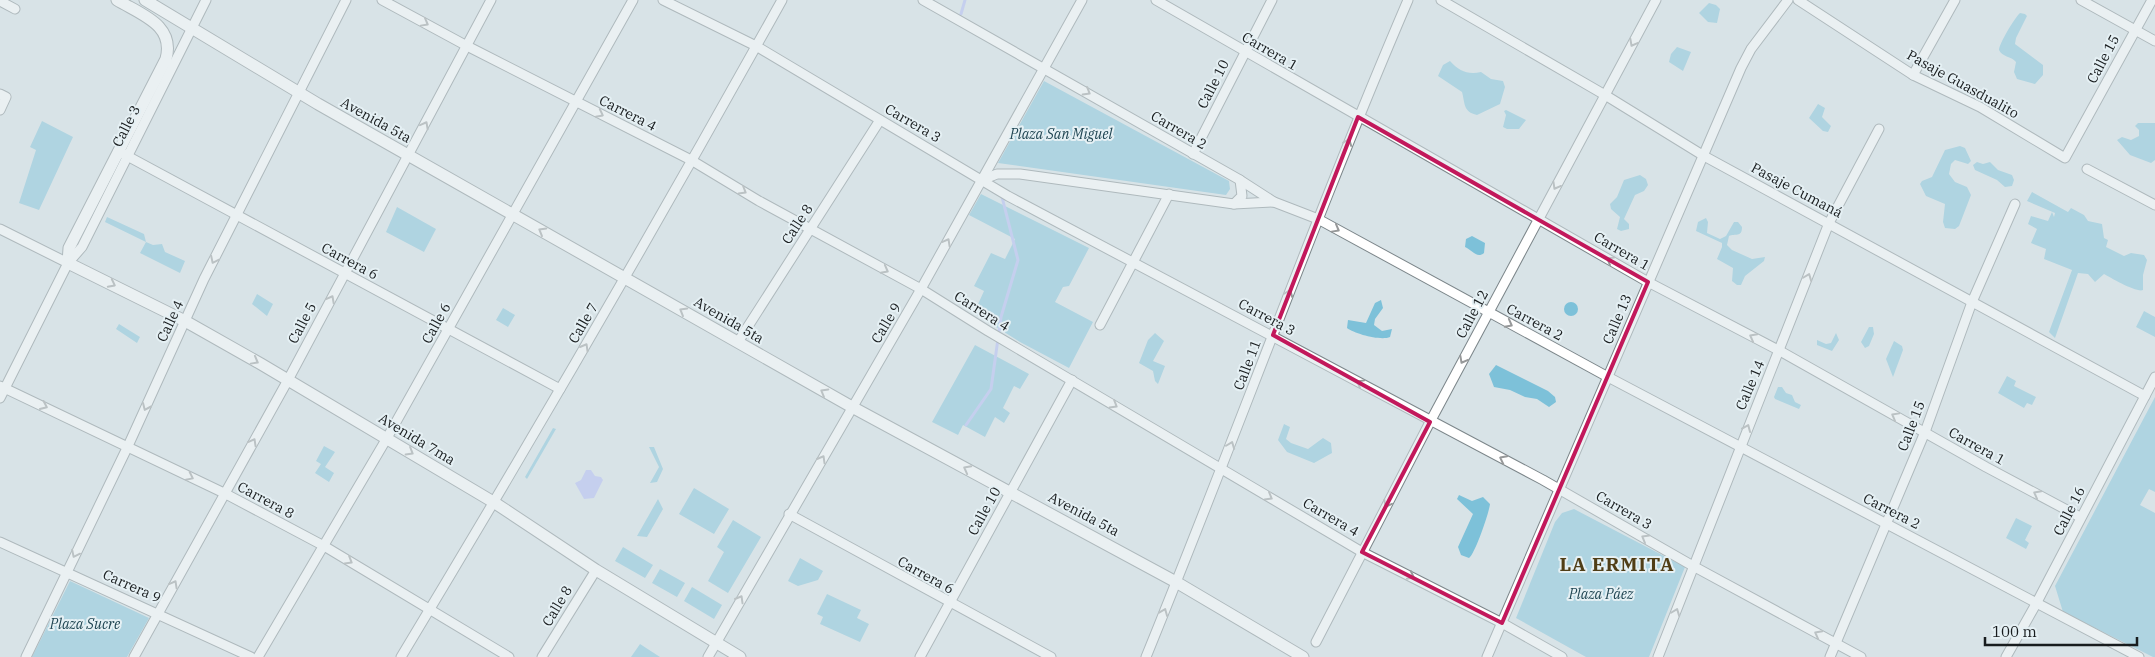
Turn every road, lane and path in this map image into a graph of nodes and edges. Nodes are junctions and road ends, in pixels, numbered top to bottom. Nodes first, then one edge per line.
1 (117, 0) edge
2 (145, 0) edge
3 (206, 0) edge
4 (346, 0) edge
5 (382, 0) edge
6 (491, 0) edge
7 (633, 0) edge
8 (663, 0) edge
9 (782, 0) edge
10 (923, 0) edge
11 (1082, 0) edge
12 (1156, 0) edge
13 (1272, 0) edge
14 (1408, 0) edge
15 (1441, 0) edge
16 (1656, 0) edge
17 (1788, 0) edge
18 (1798, 0) edge
19 (1955, 0) edge
20 (2082, 0) edge
21 (2152, 0) edge
22 (0, 1) edge
23 (15, 9) dead end
24 (191, 29) junction
25 (2134, 29) junction
26 (2155, 41) edge
27 (467, 46) junction
28 (756, 46) junction
29 (1244, 52) junction
30 (1044, 68) junction
31 (1913, 75) junction
32 (301, 92) junction
33 (3, 95) edge
34 (1605, 95) junction
35 (576, 101) junction
36 (0, 110) edge
37 (1358, 117) junction
38 (880, 120) junction
39 (1879, 129) dead end
40 (123, 154) junction
41 (1193, 154) junction
42 (409, 156) junction
43 (1704, 156) junction
44 (2065, 158) joint
45 (691, 160) junction
46 (2087, 169) dead end
47 (982, 180) junction
48 (1240, 180) junction
49 (1169, 194) junction
50 (1274, 202) junction
51 (1234, 204) junction
52 (2014, 204) dead end
53 (2155, 205) edge
54 (512, 214) junction
55 (236, 216) junction
56 (1318, 219) junction
57 (1538, 219) junction
58 (1829, 223) junction
59 (0, 229) edge
60 (810, 229) junction
61 (1134, 262) junction
62 (68, 263) junction
63 (344, 274) junction
64 (625, 278) junction
65 (1648, 282) junction
66 (921, 289) junction
67 (1972, 302) junction
68 (1488, 313) junction
69 (185, 321) junction
70 (1100, 325) dead end
71 (448, 330) junction
72 (1273, 335) junction
73 (738, 342) junction
74 (1780, 351) junction
75 (1608, 377) junction
76 (2155, 377) edge
77 (288, 380) junction
78 (1072, 380) junction
79 (3, 387) edge
80 (560, 389) junction
81 (2145, 396) junction
82 (0, 398) edge
83 (852, 407) junction
84 (1430, 422) junction
85 (1924, 432) junction
86 (387, 438) junction
87 (1740, 445) junction
88 (128, 446) junction
89 (1222, 469) junction
90 (1558, 489) junction
91 (1010, 492) junction
92 (224, 493) junction
93 (495, 503) junction
94 (789, 514) junction
95 (2080, 517) junction
96 (1886, 524) junction
97 (0, 542) edge
98 (324, 546) junction
99 (1362, 552) junction
100 (1693, 566) junction
101 (596, 570) junction
102 (66, 572) junction
103 (1176, 582) junction
104 (949, 603) junction
105 (2036, 604) junction
106 (430, 610) junction
107 (158, 613) junction
108 (1502, 623) junction
109 (716, 642) junction
110 (1316, 642) dead end
111 (1835, 643) junction
112 (26, 657) edge
113 (134, 657) edge
114 (251, 657) edge
115 (258, 657) edge
116 (401, 657) edge
117 (509, 657) edge
118 (542, 657) edge
119 (708, 657) edge
120 (740, 657) edge
121 (920, 657) edge
122 (1051, 657) edge
123 (1146, 657) edge
124 (1303, 657) edge
125 (1487, 657) edge
126 (1562, 657) edge
127 (1658, 657) edge
128 (1830, 657) edge
129 (1861, 657) edge
130 (2006, 657) edge
131 (2139, 657) edge

1 - 40 street, Calle 3
2 - 24 street, Avenida 5ta
3 - 24 street, Calle 3
4 - 32 street, Calle 4
5 -> 27 street, Carrera 4
6 - 27 street, Calle 5
7 - 35 street, Calle 6
8 - 28 street, Carrera 3
9 - 28 street, Calle 7
10 - 30 street, Carrera 2
11 - 30 street, Calle 9
12 - 29 street, Carrera 1
13 - 29 street, Calle 10
14 - 37 street, Calle 11
15 - 34 street, Pasaje Cumaná
16 -> 34 street, Calle 12
17 - 43 street, Calle 13
18 - 31 street, Pasaje Guasdualito
19 - 31 street
20 - 25 street
21 - 25 street, Calle 15
22 - 23 street
24 - 32 street, Avenida 5ta
24 - 40 street, Calle 3
25 - 26 street
25 - 44 street, Calle 15
27 - 35 street, Carrera 4
42 -> 27 street, Calle 5
28 - 38 street, Carrera 3
28 - 45 street, Calle 7
29 - 37 street, Carrera 1
29 - 41 street, Calle 10
30 -> 41 street, Carrera 2
30 - 47 street, Calle 9
31 - 44 street, Pasaje Guasdualito
32 - 42 street, Avenida 5ta
32 - 55 street, Calle 4
33 - 36 street
34 - 43 street, Pasaje Cumaná
34 -> 57 street, Calle 12
35 -> 45 street, Carrera 4
35 - 54 street, Calle 6
56 -> 37 street, Calle 11
37 - 57 street, Carrera 1
38 - 47 street, Carrera 3
38 - 60 street, Calle 8
39 - 58 street, Calle 14
40 - 55 street, Carrera 6
40 - 62 street, Calle 3
41 - 48 street, Carrera 2
42 - 54 street, Avenida 5ta
42 - 63 street, Calle 5
43 - 58 street, Pasaje Cumaná
43 - 65 street, Calle 13
45 -> 60 street, Carrera 4
45 - 64 street, Calle 7
46 - 53 street
47 - 49 street
47 - 61 street, Carrera 3
66 -> 47 street, Calle 9
48 - 50 street, Carrera 2
48 - 51 street
49 - 51 street
49 - 61 street
50 - 51 street
50 - 56 street, Carrera 2
52 - 67 street, Calle 15
64 -> 54 street, Avenida 5ta
54 - 71 street, Calle 6
55 - 63 street, Carrera 6
55 -> 69 street, Calle 4
56 -> 68 street, Carrera 2
72 -> 56 street, Calle 11
65 -> 57 street, Carrera 1
57 - 68 street, Calle 12
58 - 67 street, Pasaje Cumaná
74 -> 58 street, Calle 14
59 - 62 street
60 -> 66 street, Carrera 4
60 - 73 street, Calle 8
61 - 70 street
61 - 72 street, Carrera 3
62 -> 69 street, Avenida 7ma
62 - 79 street, Calle 3
63 - 71 street, Carrera 6
77 -> 63 street, Calle 5
73 -> 64 street, Avenida 5ta
80 -> 64 street, Calle 7
74 -> 65 street, Carrera 1
65 - 75 street, Calle 13
66 - 78 street, Carrera 4
66 - 83 street, Calle 9
67 - 81 street, Pasaje Cumaná
67 - 85 street, Calle 15
68 -> 75 street, Carrera 2
68 -> 84 street, Calle 12
69 -> 77 street, Avenida 7ma
69 -> 88 street, Calle 4
71 - 80 street, Carrera 6
71 - 86 street, Calle 6
84 -> 72 street, Carrera 3
89 -> 72 street, Calle 11
83 -> 73 street, Avenida 5ta
85 -> 74 street, Carrera 1
87 -> 74 street, Calle 14
75 - 87 street, Carrera 2
75 - 90 street, Calle 13
76 - 81 street, Calle 16
77 - 86 street, Avenida 7ma
92 -> 77 street, Calle 5
78 -> 89 street, Carrera 4
78 - 91 street, Calle 10
79 - 82 street, Calle 3
79 -> 88 street, Carrera 8
80 - 93 street, Calle 7
81 - 95 street, Calle 16
91 -> 83 street, Avenida 5ta
94 -> 83 street, Calle 9
90 -> 84 street, Carrera 3
84 -> 99 street, Calle 12
95 -> 85 street, Carrera 1
85 - 96 street, Calle 15
86 -> 93 street, Avenida 7ma
86 - 98 street, Calle 6
87 - 96 street, Carrera 2
87 - 100 street, Calle 14
88 -> 92 street, Carrera 8
88 -> 102 street, Calle 4
89 -> 99 street, Carrera 4
89 - 103 street, Calle 11
100 -> 90 street, Carrera 3
90 - 108 street, Calle 13
91 - 103 street, Avenida 5ta
91 - 104 street, Calle 10
92 - 98 street, Carrera 8
107 -> 92 street, Calle 5
93 - 101 street, Avenida 7ma
93 - 106 street, Calle 7
94 - 104 street, Carrera 6
109 -> 94 street, Calle 9
95 - 105 street, Calle 16
96 - 105 street, Carrera 2
96 - 111 street, Calle 15
97 - 102 street, Carrera 9
98 -> 106 street, Carrera 8
98 - 115 street, Calle 6
99 -> 108 street, Carrera 4
99 - 110 street, Calle 12
111 -> 100 street, Carrera 3
127 -> 100 street, Calle 14
101 - 109 street, Avenida 7ma
101 - 118 street, Calle 8
102 - 107 street, Carrera 9
102 - 112 street, Calle 4
123 -> 103 street, Calle 11
103 - 124 street, Avenida 5ta
104 - 121 street, Calle 10
104 - 122 street, Carrera 6
105 - 130 street, Calle 16
105 - 131 street, Carrera 2
106 - 116 street, Calle 7
106 - 117 street, Carrera 8
107 - 113 street, Calle 5
107 - 114 street, Carrera 9
108 - 125 street, Calle 13
108 - 126 street, Carrera 4
109 - 119 street, Calle 9
109 - 120 street, Avenida 7ma
111 - 128 street, Calle 15
111 - 129 street, Carrera 3

